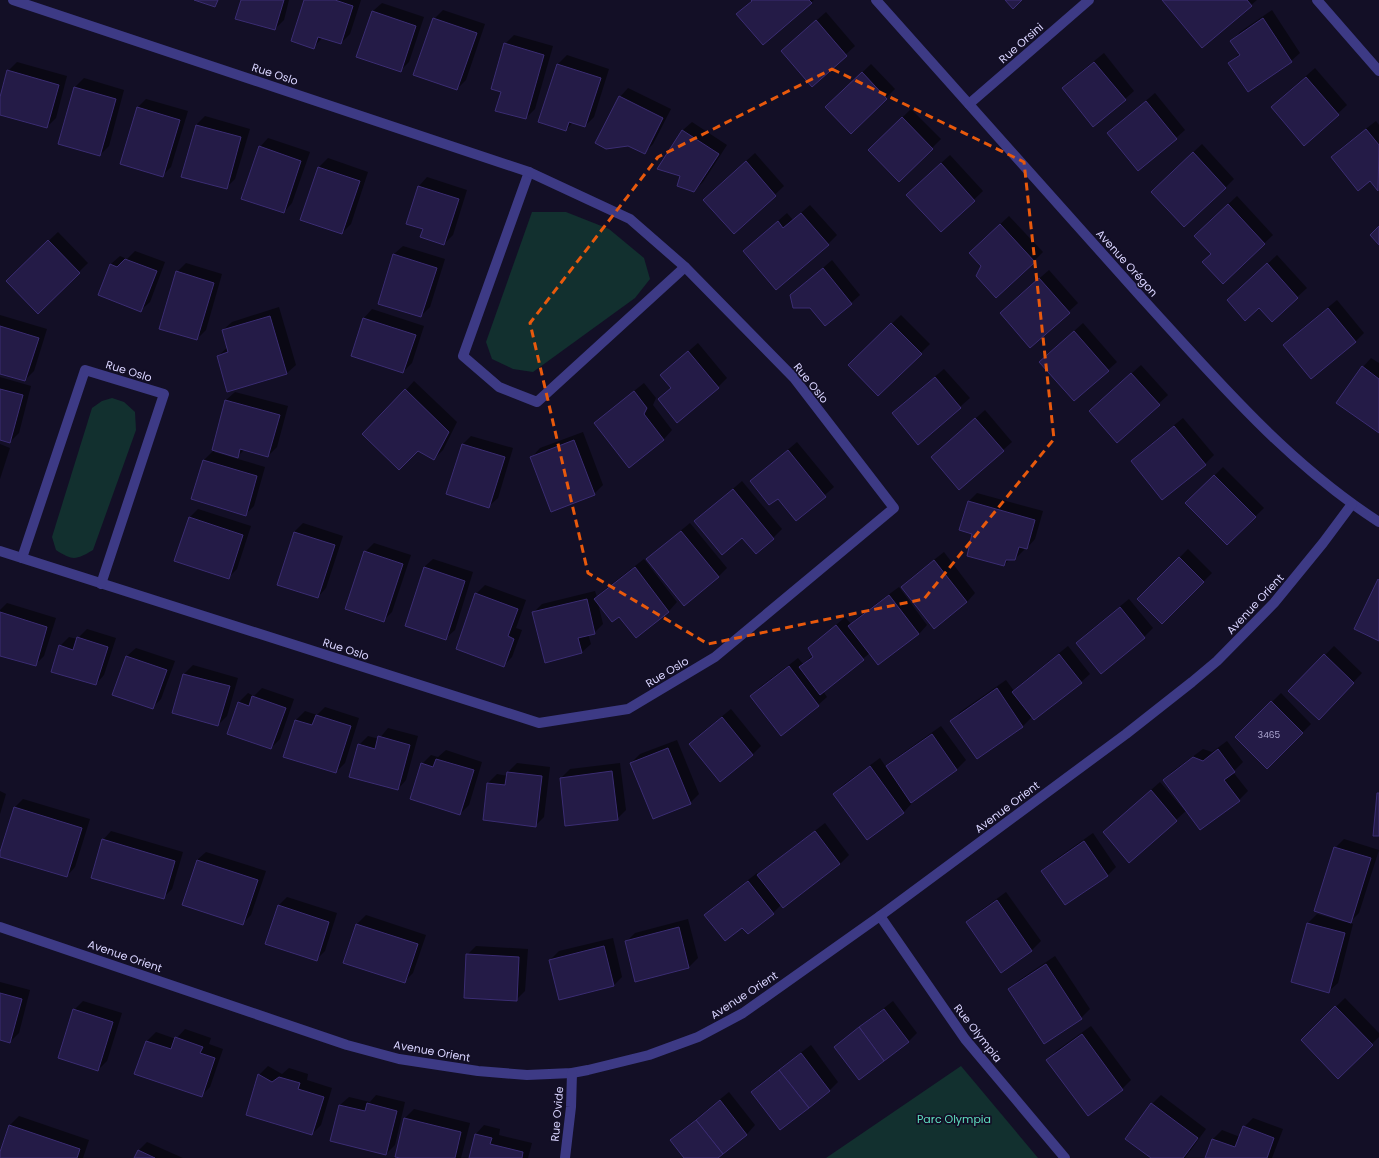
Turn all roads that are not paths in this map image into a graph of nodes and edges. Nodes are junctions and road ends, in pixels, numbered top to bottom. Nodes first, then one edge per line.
1 (13, 0) edge
2 (876, 0) edge
3 (1089, 0) edge
4 (1317, 0) edge
5 (1379, 71) edge
6 (969, 104) junction
7 (528, 172) junction
8 (686, 267) junction
9 (1352, 504) junction
10 (1379, 522) edge
11 (0, 551) edge
12 (22, 558) junction
13 (101, 584) junction
14 (880, 916) junction
15 (0, 927) edge
16 (572, 1073) junction
17 (565, 1158) edge
18 (1065, 1158) edge

1 - 7 street, Rue Oslo
2 - 6 street, Avenue Orégon
3 - 6 street, Rue Orsini
4 - 5 street
6 - 9 street, Avenue Orégon
7 - 8 street, Rue Oslo
7 - 8 street
8 - 13 street, Rue Oslo
9 - 10 street, Avenue Orégon
9 - 14 street, Avenue Orient
11 - 12 street, Rue Oslo
12 - 13 street, Rue Oslo
12 - 13 street, Rue Oslo
14 - 16 street, Avenue Orient
14 - 18 street, Rue Olympia
15 - 16 street, Avenue Orient
16 - 17 street, Rue Ovide

